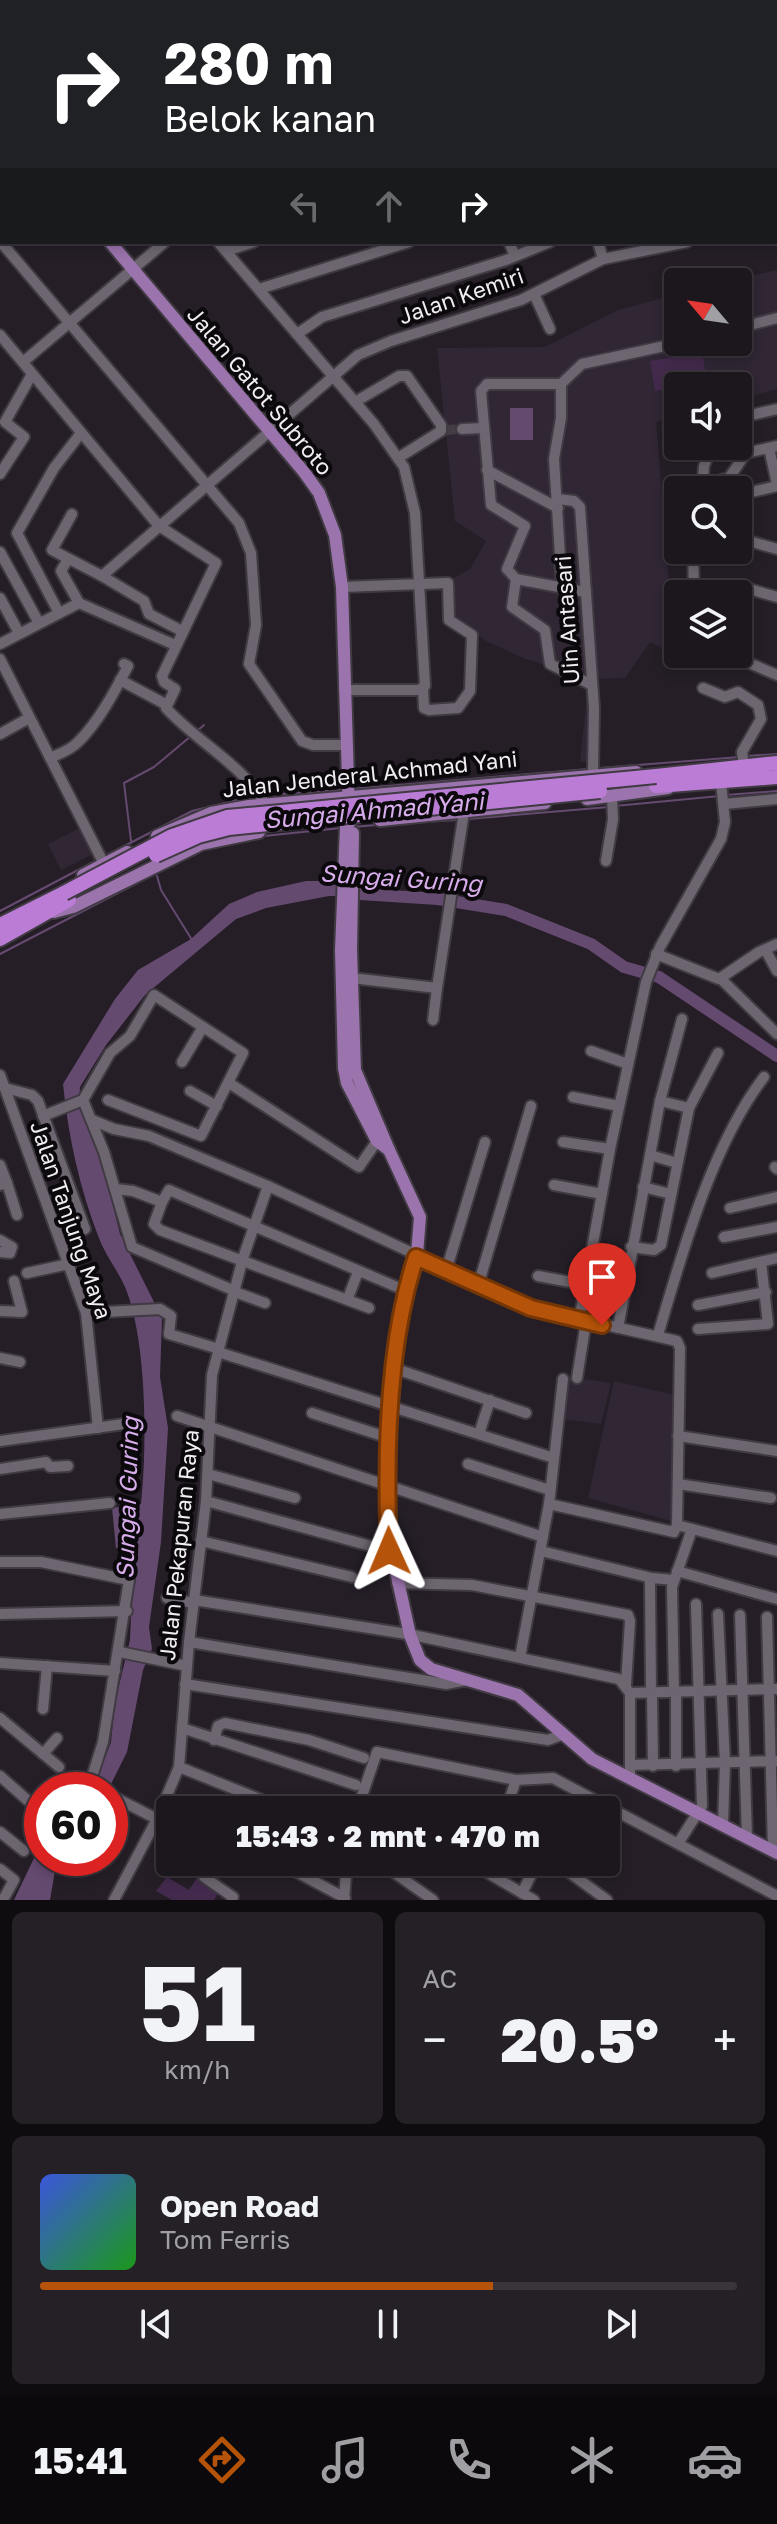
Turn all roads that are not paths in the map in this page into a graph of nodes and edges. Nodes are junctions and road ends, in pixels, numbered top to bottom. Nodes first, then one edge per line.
1 (3, 244) edge
2 (112, 244) edge
3 (163, 244) edge
4 (403, 244) edge
5 (510, 244) edge
6 (545, 244) edge
7 (599, 244) edge
8 (677, 244) edge
9 (222, 246) edge
10 (515, 256) junction
11 (603, 259) junction
12 (133, 269) junction
13 (259, 289) junction
14 (534, 294) junction
15 (777, 318) edge
16 (69, 323) junction
17 (752, 324) edge
18 (550, 329) dead end
19 (297, 334) junction
20 (0, 335) edge
21 (664, 346) edge
22 (23, 362) junction
23 (32, 374) junction
24 (332, 376) junction
25 (561, 384) junction
26 (355, 402) junction
27 (777, 409) edge
28 (752, 415) edge
29 (2, 421) edge
30 (483, 428) junction
31 (269, 429) junction
32 (462, 429) tunnel mouth
33 (81, 433) junction
34 (773, 447) edge
35 (398, 458) junction
36 (487, 470) junction
37 (0, 474) edge
38 (732, 476) edge
39 (208, 484) junction
40 (777, 485) edge
41 (752, 492) edge
42 (558, 503) junction
43 (72, 514) dead end
44 (159, 526) junction
45 (752, 542) edge
46 (777, 549) edge
47 (0, 552) edge
48 (68, 559) junction
49 (100, 576) junction
50 (516, 579) junction
51 (419, 583) junction
52 (342, 587) junction
53 (562, 588) junction
54 (752, 590) edge
55 (586, 592) junction
56 (777, 597) edge
57 (0, 598) edge
58 (79, 603) junction
59 (59, 613) junction
60 (39, 623) junction
61 (182, 631) junction
62 (19, 633) junction
63 (0, 644) edge
64 (175, 645) junction
65 (0, 659) edge
66 (124, 664) dead end
67 (752, 664) edge
68 (777, 675) edge
69 (120, 680) junction
70 (5, 684) edge
71 (592, 685) junction
72 (423, 688) junction
73 (703, 688) dead end
74 (344, 690) junction
75 (167, 705) junction
76 (29, 718) junction
77 (0, 734) edge
78 (347, 745) junction
79 (50, 758) junction
80 (743, 760) junction
81 (777, 763) edge
82 (592, 772) junction
83 (777, 777) edge
84 (675, 779) junction
85 (348, 788) junction
86 (398, 791) junction
87 (723, 794) junction
88 (612, 797) junction
89 (262, 799) junction
90 (777, 799) edge
91 (296, 802) junction
92 (400, 818) junction
93 (464, 818) junction
94 (296, 828) junction
95 (349, 828) junction
96 (103, 860) junction
97 (606, 861) dead end
98 (347, 899) junction
99 (46, 907) junction
100 (0, 925) edge
101 (0, 939) edge
102 (777, 944) edge
103 (766, 951) junction
104 (656, 954) junction
105 (777, 971) edge
106 (352, 978) junction
107 (721, 979) junction
108 (437, 988) junction
109 (682, 1019) dead end
110 (433, 1020) dead end
111 (203, 1027) junction
112 (777, 1034) edge
113 (591, 1051) dead end
114 (718, 1053) dead end
115 (182, 1062) dead end
116 (628, 1064) junction
117 (0, 1075) edge
118 (764, 1077) dead end
119 (229, 1083) junction
120 (5, 1088) junction
121 (190, 1091) dead end
122 (573, 1097) dead end
123 (108, 1100) dead end
124 (660, 1101) junction
125 (77, 1103) junction
126 (217, 1106) junction
127 (531, 1106) dead end
128 (619, 1106) junction
129 (689, 1108) junction
130 (43, 1116) junction
131 (92, 1120) junction
132 (381, 1138) junction
133 (485, 1142) dead end
134 (563, 1142) dead end
135 (610, 1149) junction
136 (650, 1155) junction
137 (677, 1163) junction
138 (0, 1165) edge
139 (3, 1184) edge
140 (554, 1185) dead end
141 (268, 1186) junction
142 (643, 1187) junction
143 (115, 1189) junction
144 (602, 1194) junction
145 (671, 1194) junction
146 (777, 1197) edge
147 (162, 1202) junction
148 (730, 1208) dead end
149 (17, 1215) dead end
150 (253, 1227) junction
151 (777, 1227) edge
152 (85, 1229) dead end
153 (724, 1237) dead end
154 (0, 1240) edge
155 (631, 1247) junction
156 (0, 1252) edge
157 (416, 1257) junction
158 (243, 1258) junction
159 (777, 1258) edge
160 (761, 1262) junction
161 (69, 1264) junction
162 (446, 1271) junction
163 (358, 1272) junction
164 (27, 1273) dead end
165 (712, 1273) dead end
166 (538, 1276) dead end
167 (14, 1281) dead end
168 (587, 1285) junction
169 (478, 1286) junction
170 (404, 1290) junction
171 (235, 1292) junction
172 (766, 1292) junction
173 (348, 1298) junction
174 (265, 1303) dead end
175 (698, 1305) dead end
176 (369, 1308) dead end
177 (0, 1311) edge
178 (86, 1313) junction
179 (582, 1321) junction
180 (618, 1328) junction
181 (698, 1329) dead end
182 (658, 1335) junction
183 (218, 1350) junction
184 (0, 1358) edge
185 (20, 1362) dead end
186 (396, 1369) junction
187 (577, 1378) dead end
188 (563, 1379) dead end
189 (490, 1400) junction
190 (392, 1406) junction
191 (312, 1413) dead end
192 (526, 1413) dead end
193 (177, 1416) dead end
194 (124, 1424) dead end
195 (211, 1424) junction
196 (98, 1428) junction
197 (479, 1434) junction
198 (678, 1436) junction
199 (389, 1438) junction
200 (0, 1441) edge
201 (777, 1451) edge
202 (554, 1458) junction
203 (468, 1464) dead end
204 (68, 1466) dead end
205 (0, 1469) edge
206 (208, 1474) junction
207 (389, 1483) junction
208 (678, 1484) junction
209 (550, 1490) junction
210 (295, 1498) dead end
211 (771, 1498) dead end
212 (206, 1501) junction
213 (110, 1503) dead end
214 (549, 1504) junction
215 (0, 1514) edge
216 (677, 1525) junction
217 (692, 1529) junction
218 (543, 1537) junction
219 (201, 1541) junction
220 (389, 1551) junction
221 (541, 1551) junction
222 (777, 1551) edge
223 (0, 1562) edge
224 (675, 1575) junction
225 (352, 1577) dead end
226 (652, 1578) junction
227 (397, 1583) junction
228 (167, 1598) dead end
229 (532, 1599) junction
230 (777, 1599) edge
231 (194, 1602) junction
232 (696, 1604) dead end
233 (127, 1611) junction
234 (0, 1614) edge
235 (718, 1614) dead end
236 (740, 1615) dead end
237 (767, 1617) dead end
238 (410, 1635) junction
239 (189, 1642) junction
240 (126, 1654) junction
241 (520, 1657) junction
242 (0, 1663) edge
243 (47, 1666) junction
244 (187, 1666) junction
245 (115, 1671) junction
246 (469, 1680) junction
247 (185, 1684) junction
248 (628, 1689) junction
249 (774, 1689) edge
250 (745, 1690) junction
251 (723, 1691) junction
252 (699, 1692) junction
253 (652, 1693) junction
254 (678, 1693) junction
255 (43, 1709) dead end
256 (0, 1718) edge
257 (182, 1728) junction
258 (564, 1734) junction
259 (57, 1738) dead end
260 (214, 1740) junction
261 (43, 1754) junction
262 (364, 1758) dead end
263 (747, 1762) junction
264 (775, 1762) edge
265 (700, 1763) junction
266 (725, 1763) junction
267 (631, 1765) junction
268 (653, 1766) junction
269 (676, 1766) junction
270 (59, 1767) dead end
271 (179, 1767) junction
272 (97, 1772) edge
273 (0, 1776) edge
274 (630, 1779) junction
275 (516, 1780) junction
276 (356, 1785) dead end
277 (167, 1796) edge
278 (252, 1796) edge
279 (362, 1796) edge
280 (511, 1796) edge
281 (24, 1797) edge
282 (128, 1804) edge
283 (696, 1812) junction
284 (156, 1818) edge
285 (156, 1821) edge
286 (723, 1824) junction
287 (0, 1832) edge
288 (747, 1837) junction
289 (679, 1842) junction
290 (24, 1851) dead end
291 (775, 1852) edge
292 (0, 1869) edge
293 (303, 1876) edge
294 (346, 1876) edge
295 (399, 1876) edge
296 (493, 1876) edge
297 (530, 1876) edge
298 (574, 1876) edge
299 (204, 1877) dead end
300 (522, 1893) junction
301 (777, 1896) edge
302 (119, 1898) edge
303 (235, 1899) edge
304 (345, 1899) edge
305 (3, 1900) edge
306 (433, 1900) edge
307 (534, 1900) edge
308 (607, 1900) edge

1 - 16 street
2 - 12 main road, Jalan Gatot Subroto
3 - 12 street
4 - 13 street
5 - 10 street
6 - 10 street
7 - 11 street
8 - 11 street, Jalan Kemiri
9 - 13 street
10 - 19 street
11 - 14 street, Jalan Kemiri
12 - 16 street
12 - 31 main road, Jalan Gatot Subroto
13 - 19 street
14 - 18 street
14 - 24 street, Jalan Kemiri
15 - 17 street
16 - 22 street
16 - 39 street
19 - 24 street
20 - 22 street
21 - 25 street
22 - 23 street
23 - 29 street
23 - 33 street
24 - 26 street
24 - 31 street, Jalan Kemiri
25 - 30 street
25 - 42 street
26 - 35 street
26 - 35 street
27 - 28 street
29 - 37 street
30 - 32 street
30 - 36 street
31 - 39 street, Jalan Kemiri
31 - 52 main road, Jalan Gatot Subroto
33 - 44 street
33 - 59 street
34 - 38 street
34 - 40 street
35 - 51 street
36 - 42 street
36 - 50 street
39 - 44 street, Jalan Kemiri
39 - 78 street
40 - 41 street
42 - 53 street
42 - 55 street, Uin Antasari
43 - 48 street
44 - 49 street, Jalan Kemiri
44 - 61 street
45 - 46 street
47 - 60 street
48 - 49 street
48 - 58 street
49 - 61 street
50 - 53 street
50 - 71 street
51 - 52 street
51 - 72 street
51 - 72 street
52 - 74 main road, Jalan Gatot Subroto
53 - 55 street
54 - 56 street
55 - 71 street, Uin Antasari
57 - 62 street
58 - 59 street
58 - 64 street
59 - 60 street
60 - 62 street
61 - 64 street
62 - 63 street
64 - 75 street
65 - 70 street
66 - 69 street
67 - 68 street
69 - 75 street
69 - 79 street
70 - 76 street
71 - 82 street, Uin Antasari
72 - 74 street
73 - 80 street
74 - 78 main road, Jalan Gatot Subroto
75 - 89 street
76 - 77 street
76 - 79 street
78 - 85 main road, Jalan Gatot Subroto
79 - 96 street
80 - 81 highway, Jalan Jenderal Achmad Yani
80 - 84 highway, Jalan Jenderal Achmad Yani
82 - 84 main road, Jalan Jenderal Achmad Yani
82 - 86 main road, Jalan Jenderal Achmad Yani
83 - 87 highway, Jalan Jenderal Achmad Yani
84 - 87 highway, Jalan Jenderal Achmad Yani
84 - 88 main road, Jalan Jenderal Achmad Yani
84 - 99 highway, Jalan Jenderal Achmad Yani, bridge
85 - 86 main road, Jalan Jenderal Achmad Yani
85 - 91 main road, Jalan Jenderal Achmad Yani
85 - 95 main road, Jalan Gatot Subroto
86 - 92 main road
87 - 90 street
87 - 104 street
88 - 93 main road, Jalan Jenderal Achmad Yani
88 - 97 street
89 - 91 main road, Jalan Jenderal Achmad Yani
89 - 96 main road, Jalan Jenderal Achmad Yani
91 - 94 main road
92 - 93 main road, Jalan Jenderal Achmad Yani
92 - 95 main road, Jalan Jenderal Achmad Yani
93 - 108 street
94 - 95 main road, Jalan Jenderal Achmad Yani
94 - 99 main road, Jalan Jenderal Achmad Yani
95 - 98 main road, Jalan Gatot Subroto
96 - 99 main road, Jalan Jenderal Achmad Yani
98 - 106 main road
98 - 132 main road
99 - 100 highway, Jalan Jenderal Achmad Yani
99 - 101 highway, Jalan Jenderal Achmad Yani
102 - 103 street
103 - 105 street
103 - 107 street
104 - 107 street
104 - 116 street
106 - 108 street
106 - 132 main road
107 - 112 street
108 - 110 street
109 - 124 street
111 - 115 street
111 - 119 street
111 - 125 street
113 - 116 street
114 - 129 street
116 - 128 street
117 - 120 street, Jalan Tanjung Maya
118 - 182 street
119 - 126 street
119 - 132 street
120 - 130 street
120 - 161 street, Jalan Tanjung Maya
121 - 126 street
122 - 128 street
123 - 126 street
124 - 129 street
124 - 136 street
125 - 130 street
125 - 131 street
127 - 169 street
128 - 135 street
129 - 137 street
130 - 152 street
131 - 141 street
131 - 143 street
132 - 157 main road
133 - 162 street
134 - 135 street
135 - 144 street
136 - 137 street
136 - 142 street
137 - 145 street
138 - 139 street
139 - 149 street
140 - 144 street
141 - 150 street, Jalan Pekapuran Raya
141 - 157 street
142 - 145 street
142 - 155 street
143 - 147 street
143 - 171 street
144 - 168 street
145 - 155 street
146 - 148 street
147 - 150 street
147 - 158 street
150 - 158 street, Jalan Pekapuran Raya
150 - 163 street
151 - 153 street
154 - 156 street
155 - 180 street
157 - 162 street
157 - 170 main road
158 - 171 street, Jalan Pekapuran Raya
158 - 173 street
159 - 160 street
160 - 165 street
160 - 172 street
161 - 164 street
161 - 178 street, Jalan Tanjung Maya
162 - 169 street
163 - 170 street
163 - 173 street
166 - 168 street
167 - 177 street
168 - 179 street
169 - 179 street
170 - 186 main road
171 - 174 street
171 - 183 street, Jalan Pekapuran Raya
172 - 175 street
172 - 181 street
173 - 176 street
178 - 183 street
178 - 196 street, Jalan Tanjung Maya
179 - 180 street
179 - 187 street
180 - 182 street
182 - 198 street
183 - 190 street
183 - 195 street, Jalan Pekapuran Raya
184 - 185 street
186 - 189 street
186 - 190 main road
188 - 202 street
189 - 192 street
189 - 197 street
190 - 197 street
190 - 199 main road
191 - 199 street
193 - 195 street
194 - 196 street
195 - 206 street, Jalan Pekapuran Raya
195 - 207 street
196 - 200 street
197 - 202 street
198 - 201 street
198 - 208 street
199 - 207 main road
202 - 209 street
203 - 209 street
204 - 205 street
206 - 210 street
206 - 212 street, Jalan Pekapuran Raya
207 - 218 street
207 - 220 main road
208 - 211 street
208 - 216 street
209 - 214 street
212 - 219 street, Jalan Pekapuran Raya
212 - 220 street
213 - 215 street
214 - 216 street
214 - 218 street
216 - 217 street
217 - 222 street
217 - 224 street
218 - 221 street
219 - 225 street
219 - 231 street, Jalan Pekapuran Raya
220 - 227 main road
221 - 226 street
221 - 229 street
223 - 233 street
224 - 226 street
224 - 230 street
224 - 254 street
226 - 253 street
227 - 229 street
227 - 238 main road
228 - 231 street
229 - 241 street
229 - 248 street
231 - 238 street
231 - 239 street, Jalan Pekapuran Raya
232 - 252 street
233 - 234 street
233 - 240 street
235 - 251 street
236 - 250 street
237 - 249 street
238 - 241 street
238 - 246 main road
239 - 244 street, Jalan Pekapuran Raya
239 - 246 street
240 - 244 street
240 - 245 street
241 - 248 street
242 - 243 street
243 - 245 street
243 - 255 street
244 - 247 street, Jalan Pekapuran Raya
245 - 272 street
246 - 258 main road
247 - 257 street, Jalan Pekapuran Raya
247 - 258 street
248 - 253 street
248 - 267 street
249 - 250 street
249 - 264 street
250 - 251 street
250 - 263 street
251 - 252 street
251 - 266 street
252 - 254 street
252 - 265 street
253 - 254 street
253 - 268 street
254 - 269 street
256 - 261 street
257 - 260 street
257 - 271 street, Jalan Pekapuran Raya
258 - 274 main road
259 - 261 street
260 - 262 street
260 - 276 street
261 - 270 street
263 - 264 street
263 - 266 street
263 - 288 street
264 - 291 street
265 - 266 street
265 - 269 street
265 - 283 street
266 - 286 street
267 - 268 street
267 - 274 street
268 - 269 street
271 - 277 street, Jalan Pekapuran Raya
271 - 278 street
273 - 281 street
274 - 283 main road
275 - 279 street
275 - 280 street
275 - 289 street
282 - 284 street
283 - 286 main road
283 - 289 street
285 - 302 street, Jalan Pekapuran Raya
286 - 288 main road
287 - 290 street
288 - 291 main road
289 - 301 street
292 - 305 street
293 - 304 street
294 - 304 street
295 - 306 street
296 - 300 street
297 - 300 street
298 - 308 street
299 - 303 street
300 - 307 street

